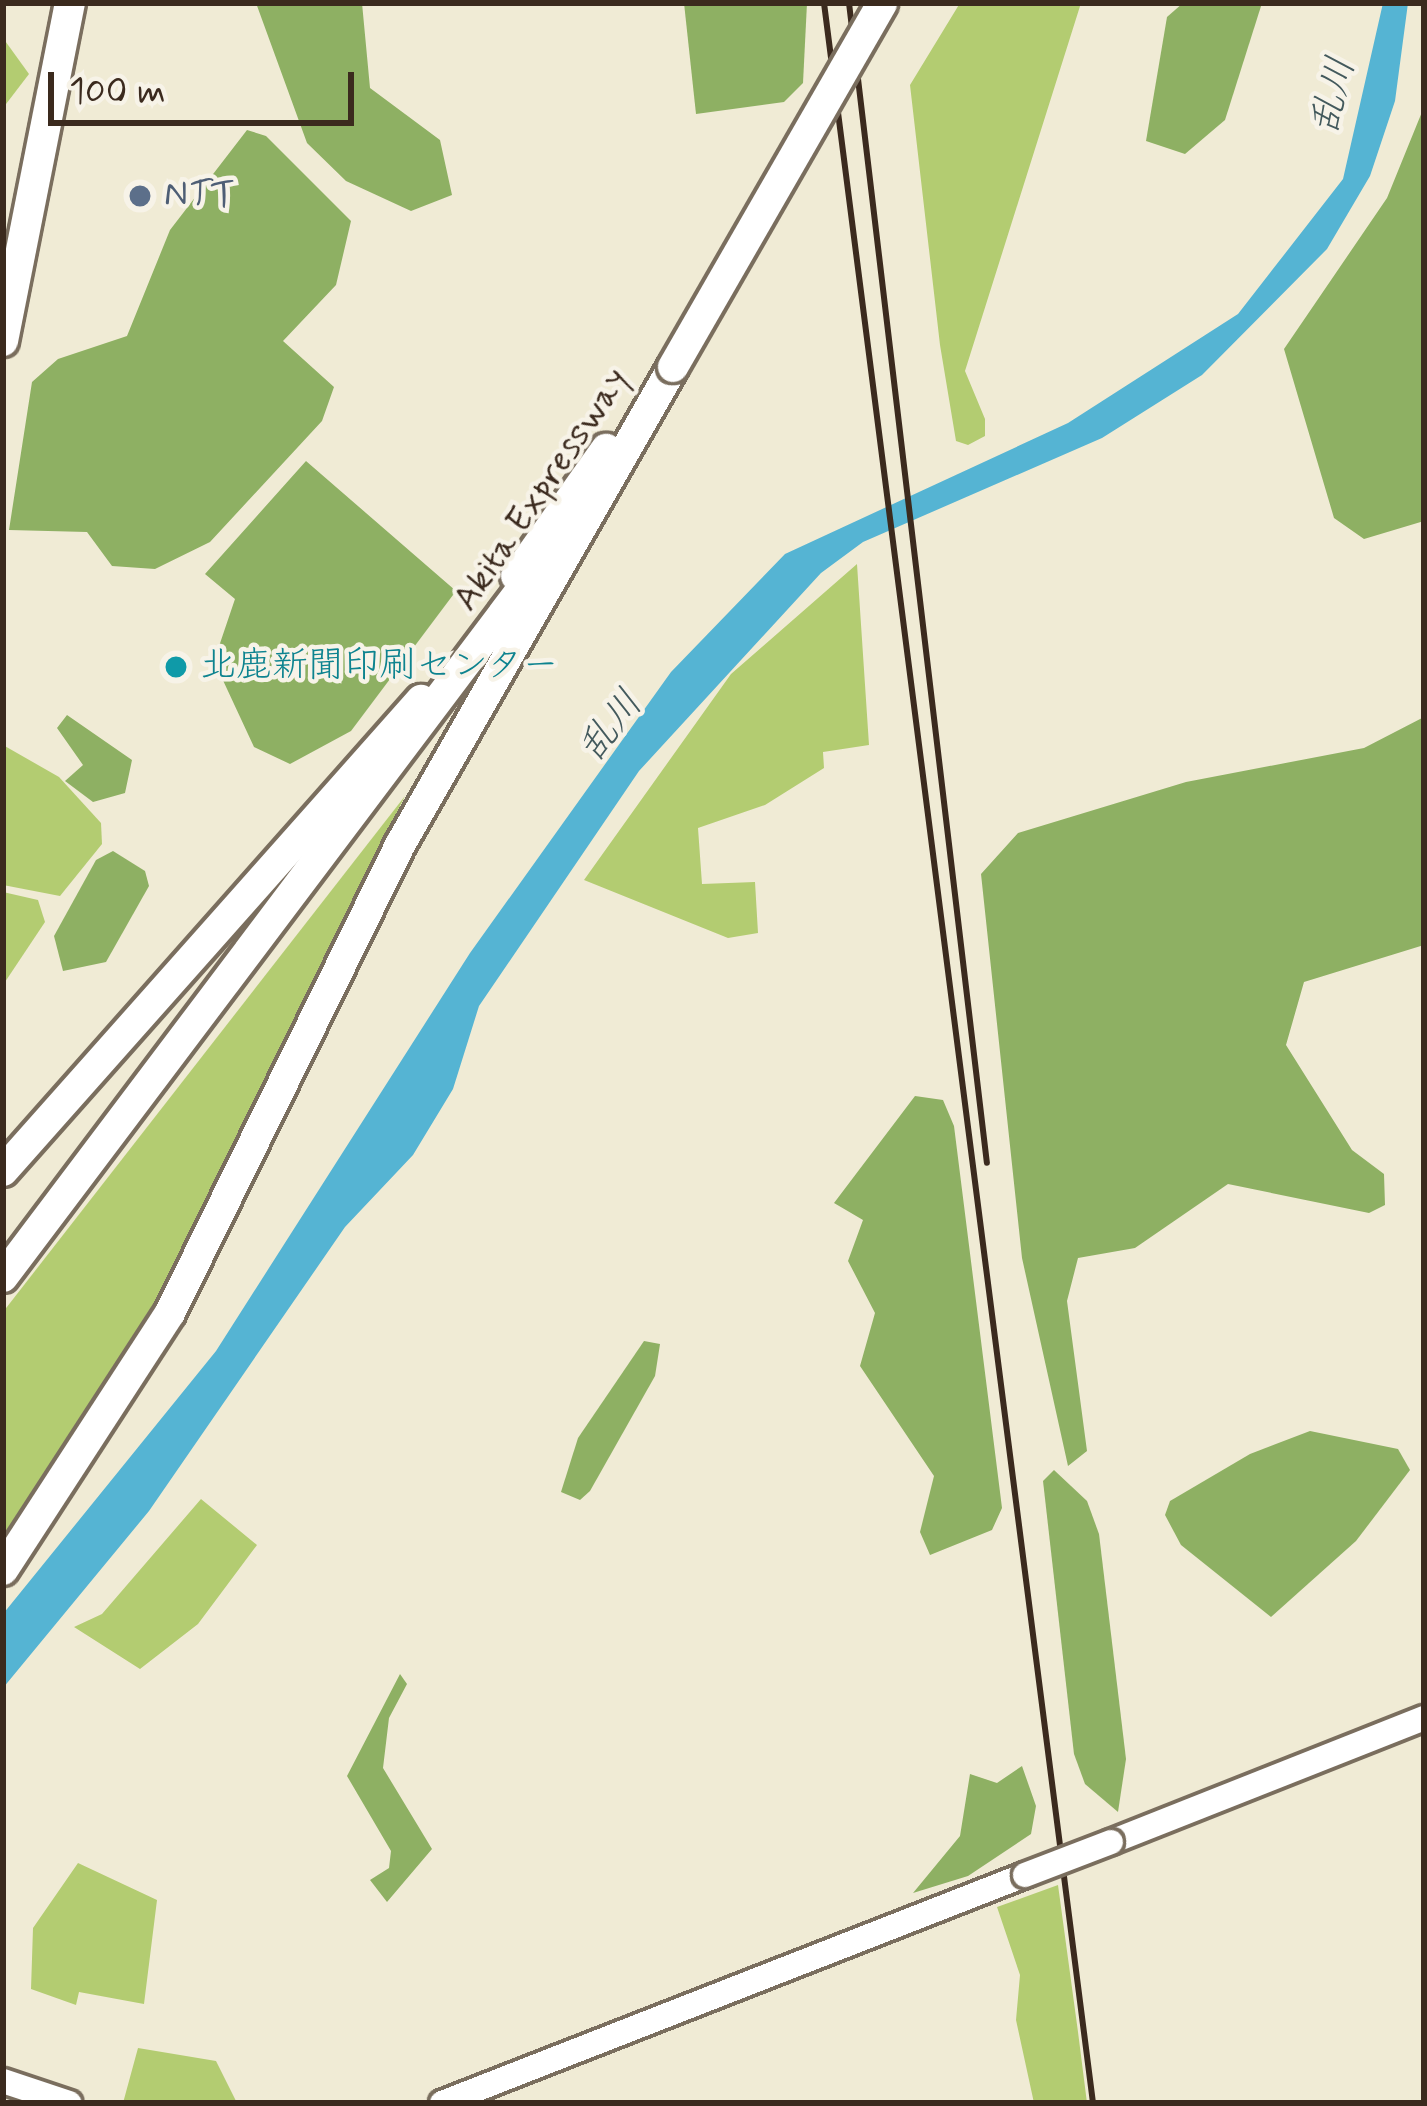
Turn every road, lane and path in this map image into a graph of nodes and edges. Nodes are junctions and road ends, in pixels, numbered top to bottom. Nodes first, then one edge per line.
1 (70, 3) edge
2 (882, 3) edge
3 (3, 341) edge
4 (673, 367) junction
5 (3, 1171) edge
6 (3, 1276) edge
7 (3, 1570) edge
8 (1424, 1718) edge
9 (3, 2081) edge
10 (69, 2103) edge
11 (442, 2103) edge

1 - 3 highway
2 - 4 highway, Akita Expressway, bridge
4 - 5 highway
4 - 6 highway, Akita Expressway
4 - 7 highway
8 - 11 street, bridge
9 - 10 street

